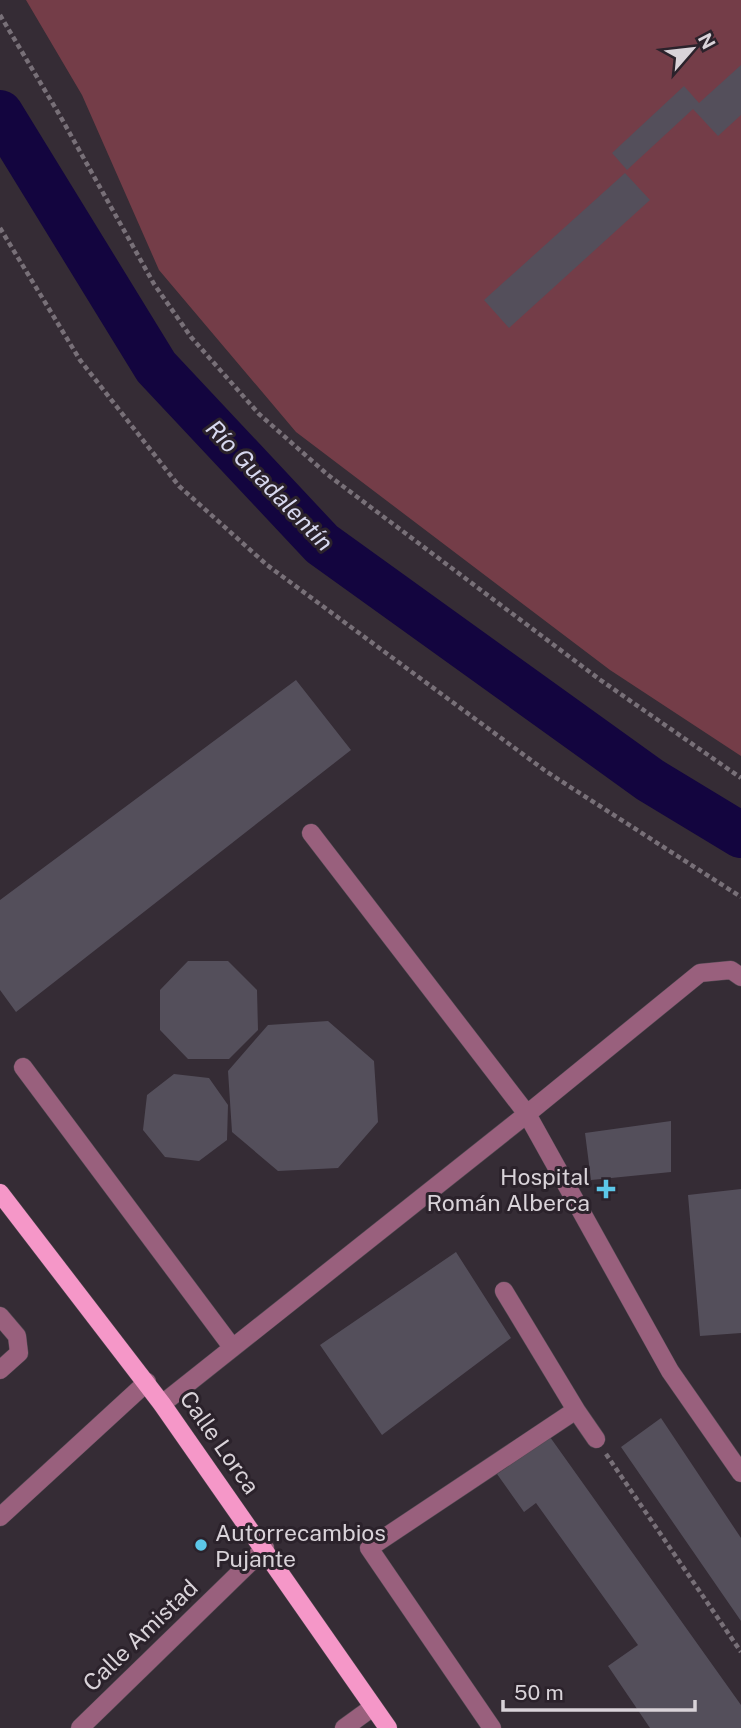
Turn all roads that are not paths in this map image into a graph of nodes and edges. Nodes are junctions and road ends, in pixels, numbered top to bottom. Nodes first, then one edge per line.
1 (311, 833) dead end
2 (741, 977) edge
3 (23, 1067) dead end
4 (527, 1114) junction
5 (0, 1194) edge
6 (504, 1291) dead end
7 (0, 1316) edge
8 (232, 1347) junction
9 (0, 1370) edge
10 (146, 1382) junction
11 (162, 1404) junction
12 (576, 1410) junction
13 (596, 1439) road end
14 (741, 1473) edge
15 (0, 1517) edge
16 (265, 1548) junction
17 (373, 1707) junction
18 (80, 1728) edge
19 (344, 1728) edge
20 (388, 1728) edge
21 (492, 1728) edge

1 - 4 street
2 - 4 street
3 - 8 street
4 - 8 street
4 - 14 street
5 - 10 main road, Calle Lorca
6 - 12 street
7 - 9 street
8 - 11 street
10 - 11 main road, Calle Lorca
10 - 15 street
11 - 16 main road, Calle Lorca
12 - 13 street
12 - 21 street
16 - 17 main road, Calle Lorca
16 - 18 street, Calle Amistad
17 - 19 street
17 - 20 main road, Calle Lorca

